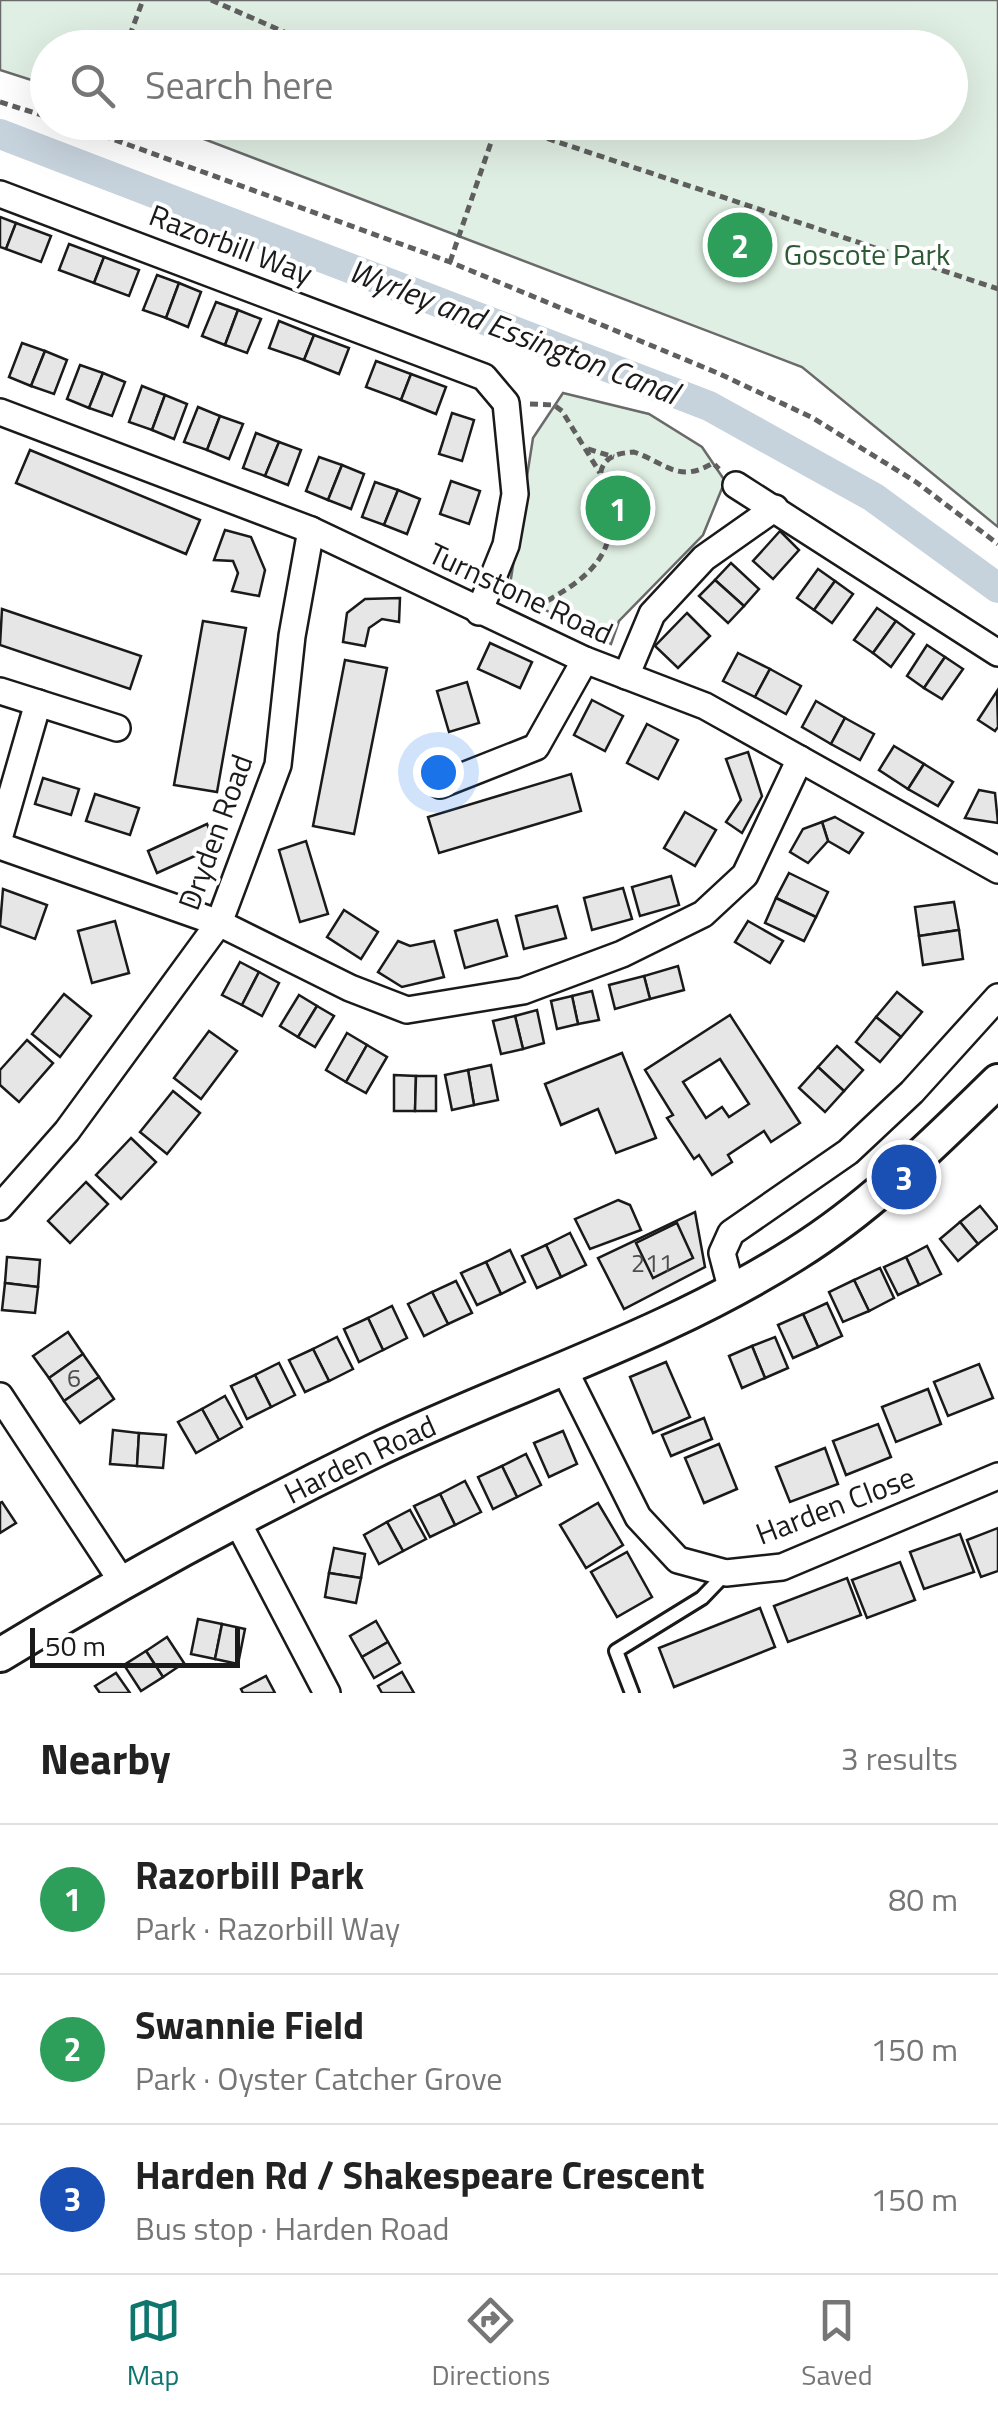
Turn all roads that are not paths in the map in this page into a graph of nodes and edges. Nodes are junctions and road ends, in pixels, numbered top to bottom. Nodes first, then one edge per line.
1 (0, 194) edge
2 (0, 412) edge
3 (736, 485) road end
4 (775, 508) junction
5 (312, 530) junction
6 (480, 612) junction
7 (998, 653) edge
8 (585, 660) junction
9 (626, 676) junction
10 (0, 692) edge
11 (38, 703) junction
12 (117, 728) dead end
13 (800, 758) junction
14 (440, 785) dead end
15 (0, 834) edge
16 (0, 846) edge
17 (998, 870) edge
18 (219, 923) junction
19 (998, 997) edge
20 (998, 1081) edge
21 (0, 1207) edge
22 (732, 1291) junction
23 (563, 1367) junction
24 (0, 1396) edge
25 (998, 1476) edge
26 (238, 1523) junction
27 (726, 1573) junction
28 (121, 1580) junction
29 (0, 1655) edge
30 (327, 1693) edge
31 (632, 1693) edge

1 - 6 street, Razorbill Way
2 - 5 street, Turnstone Road
3 - 4 street
4 - 7 street
4 - 9 street
5 - 6 street, Turnstone Road
5 - 18 street, Dryden Road
6 - 8 street, Turnstone Road
8 - 9 street, Turnstone Road
8 - 14 street
9 - 13 street, Turnstone Road
10 - 11 street
11 - 12 street
11 - 15 street
13 - 17 street, Turnstone Road
13 - 18 street
16 - 18 street
18 - 21 street, Dryden Road
19 - 22 street
20 - 22 street, Harden Road
22 - 23 street, Harden Road
23 - 26 street, Harden Road
23 - 27 street, Harden Close
24 - 28 street
25 - 27 street, Harden Close
26 - 28 street, Harden Road
26 - 30 street
27 - 31 lane
28 - 29 street, Harden Road

